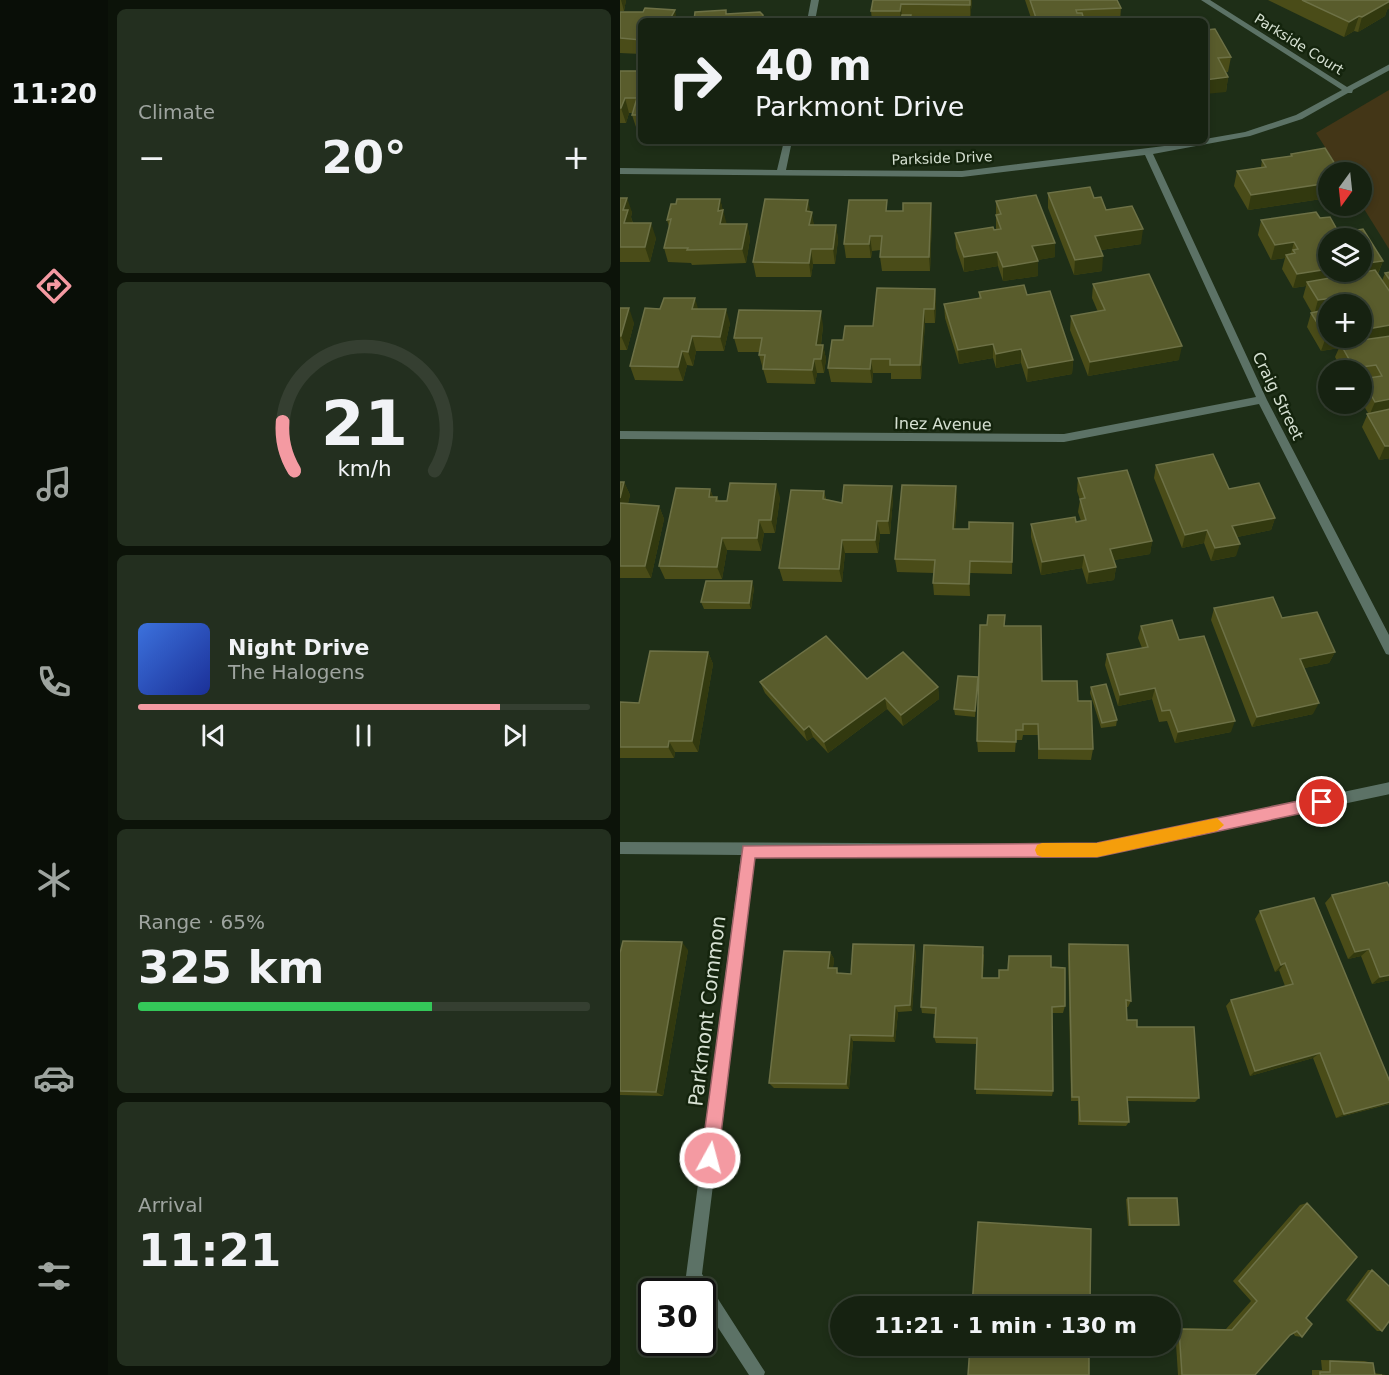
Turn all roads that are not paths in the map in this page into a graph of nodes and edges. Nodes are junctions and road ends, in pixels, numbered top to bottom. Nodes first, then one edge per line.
1 (815, 0) edge
2 (1205, 0) edge
3 (812, 18) edge
4 (1390, 66) edge
5 (1349, 92) junction
6 (1208, 141) edge
7 (787, 144) edge
8 (1192, 144) edge
9 (1148, 152) junction
10 (620, 171) edge
11 (781, 173) junction
12 (1262, 400) junction
13 (620, 435) edge
14 (1390, 650) edge
15 (1390, 788) edge
16 (620, 848) edge
17 (748, 851) junction
18 (757, 1372) dead end

1 - 3 street
2 - 5 street, Parkside Court
4 - 5 street, Parkside Drive
5 - 6 street, Parkside Drive
7 - 11 street
8 - 9 street, Parkside Drive
9 - 11 street, Parkside Drive
9 - 12 street, Craig Street
10 - 11 street, Parkside Drive
12 - 13 street, Inez Avenue
12 - 14 street, Craig Street
15 - 17 street
16 - 17 street
17 - 18 street, Parkmont Common

